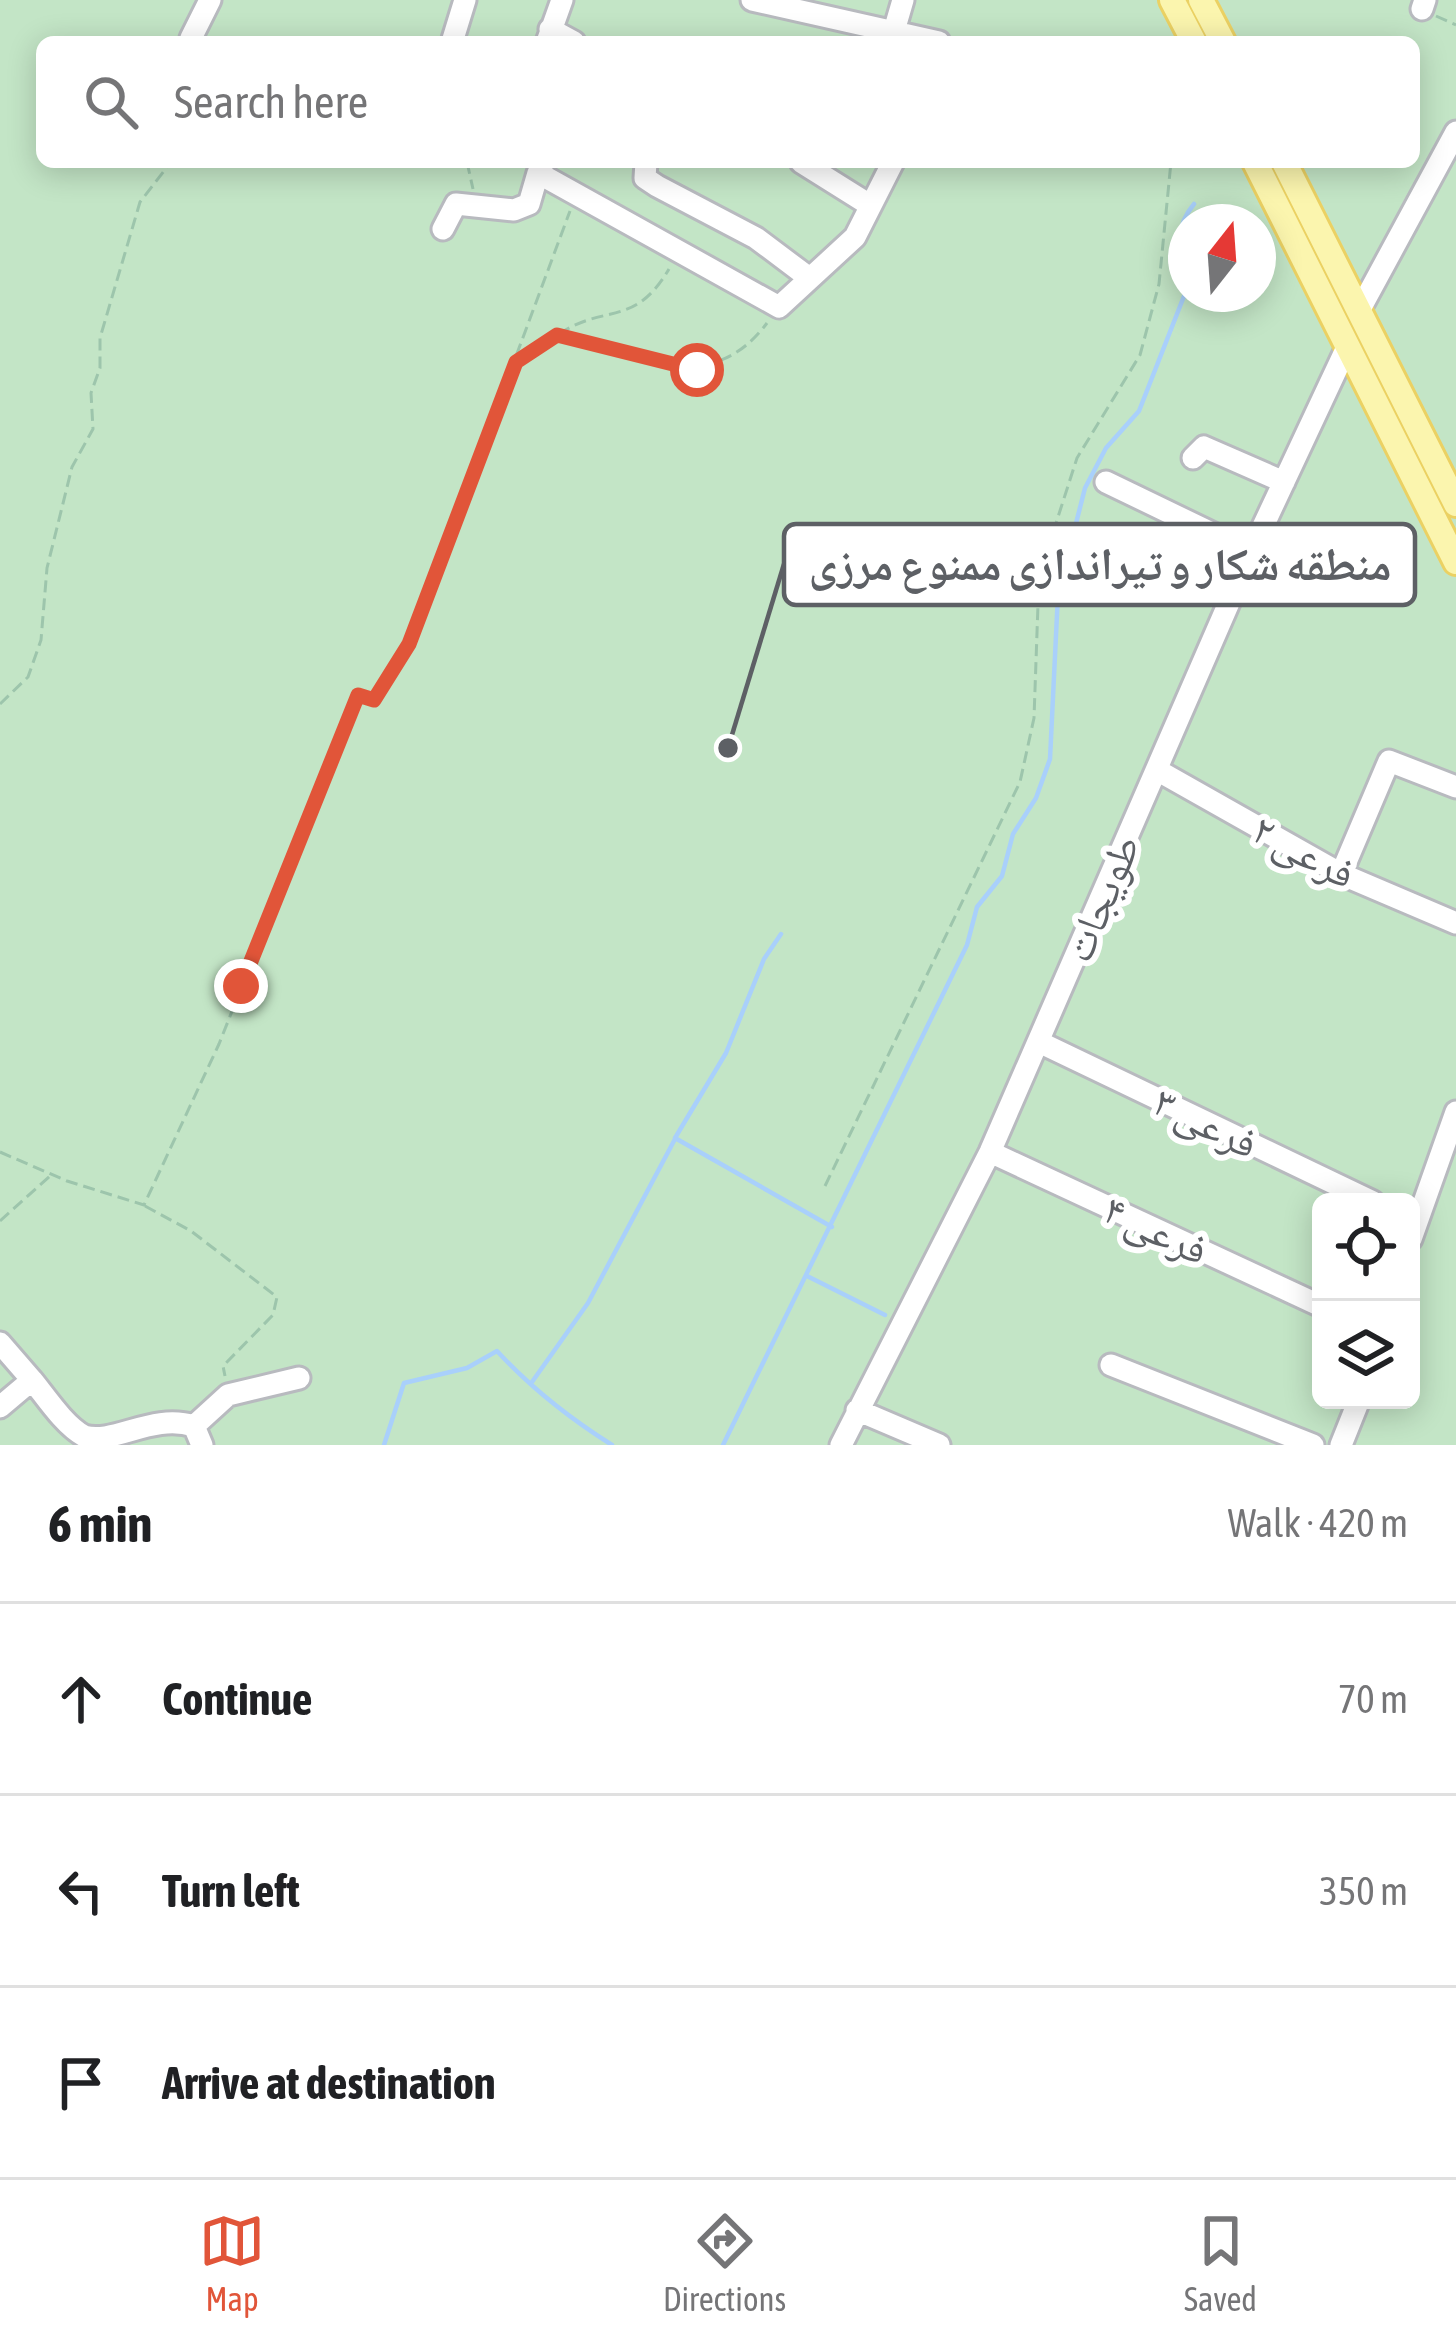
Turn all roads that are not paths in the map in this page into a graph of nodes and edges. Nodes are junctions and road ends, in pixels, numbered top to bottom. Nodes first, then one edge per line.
1 (210, 0) edge
2 (465, 0) edge
3 (562, 0) edge
4 (752, 0) edge
5 (903, 0) edge
6 (1172, 0) edge
7 (1202, 0) edge
8 (192, 36) edge
9 (454, 36) edge
10 (549, 36) edge
11 (906, 36) edge
12 (1191, 36) edge
13 (1219, 36) edge
14 (1456, 132) edge
15 (646, 168) edge
16 (811, 168) edge
17 (889, 168) edge
18 (1259, 168) edge
19 (1287, 168) edge
20 (547, 173) edge
21 (868, 204) junction
22 (443, 229) dead end
23 (808, 277) junction
24 (1359, 311) junction
25 (1348, 345) junction
26 (1192, 458) dead end
27 (1106, 482) dead end
28 (1284, 482) junction
29 (1456, 504) edge
30 (1251, 553) junction
31 (1456, 562) edge
32 (1157, 770) junction
33 (1456, 788) edge
34 (1341, 874) junction
35 (1456, 923) edge
36 (1039, 1042) junction
37 (1456, 1112) edge
38 (990, 1152) junction
39 (1354, 1193) edge
40 (1420, 1206) edge
41 (1312, 1302) edge
42 (0, 1343) edge
43 (1111, 1365) dead end
44 (299, 1378) dead end
45 (32, 1379) junction
46 (0, 1407) edge
47 (1355, 1409) edge
48 (857, 1410) junction
49 (198, 1436) edge
50 (841, 1445) edge
51 (939, 1445) edge
52 (1312, 1445) edge
53 (1340, 1445) edge

1 - 8 street
2 - 9 street
3 - 10 street
4 - 11 street
5 - 11 street
6 - 12 main road
7 - 13 main road
14 - 24 street
15 - 23 street
16 - 21 street
17 - 21 street
18 - 25 main road
19 - 24 main road
20 - 22 street
20 - 23 street
21 - 23 street
24 - 29 main road
25 - 28 street, طویجات
25 - 31 main road
26 - 28 street
27 - 30 street
28 - 30 street, طویجات
30 - 32 street, طویجات
32 - 34 street, فرعی ۲
32 - 36 street, طویجات
33 - 34 street
34 - 35 street, فرعی ۲
36 - 38 street, طویجات
36 - 39 street, فرعی ۳
37 - 40 street
38 - 41 street, فرعی ۴
38 - 48 street, طویجات
42 - 45 street
43 - 52 street
44 - 49 street
45 - 46 street
45 - 49 street
47 - 53 street
48 - 50 street, طویجات
48 - 51 street

